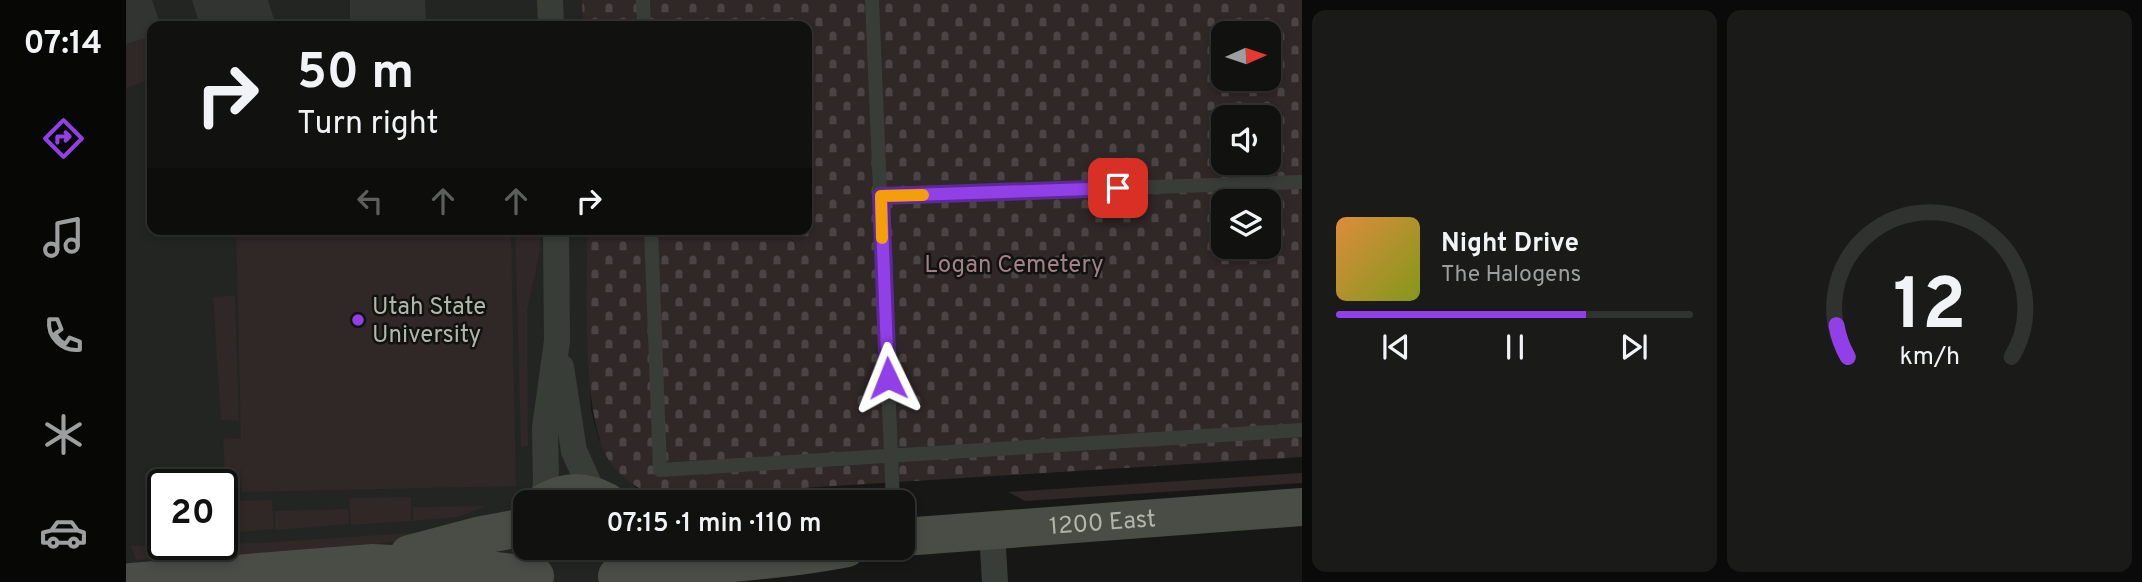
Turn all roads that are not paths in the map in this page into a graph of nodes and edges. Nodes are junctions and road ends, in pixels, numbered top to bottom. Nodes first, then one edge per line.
1 (550, 0) edge
2 (643, 0) edge
3 (872, 0) edge
4 (551, 21) edge
5 (643, 21) edge
6 (1302, 182) edge
7 (881, 196) junction
8 (556, 235) edge
9 (651, 235) edge
10 (557, 341) junction
11 (1302, 430) edge
12 (891, 456) junction
13 (545, 490) edge
14 (595, 490) edge
15 (892, 490) edge
16 (1302, 507) edge
17 (513, 529) edge
18 (992, 531) junction
19 (915, 536) edge
20 (529, 560) edge
21 (786, 560) edge
22 (373, 564) junction
23 (618, 568) edge
24 (683, 574) edge
25 (274, 577) edge
26 (538, 579) edge
27 (131, 582) edge
28 (995, 582) edge

1 - 4 street
2 - 5 lane
3 - 7 lane
6 - 7 lane
7 - 12 lane
8 - 10 street
9 - 12 lane
10 - 13 street
10 - 14 street
11 - 12 lane
12 - 15 lane
16 - 18 main road, 1200 East
17 - 22 main road
18 - 19 main road, 1200 East
18 - 28 street
20 - 26 main road
21 - 24 main road
22 - 25 main road
22 - 26 main road
23 - 24 main road
25 - 27 main road

